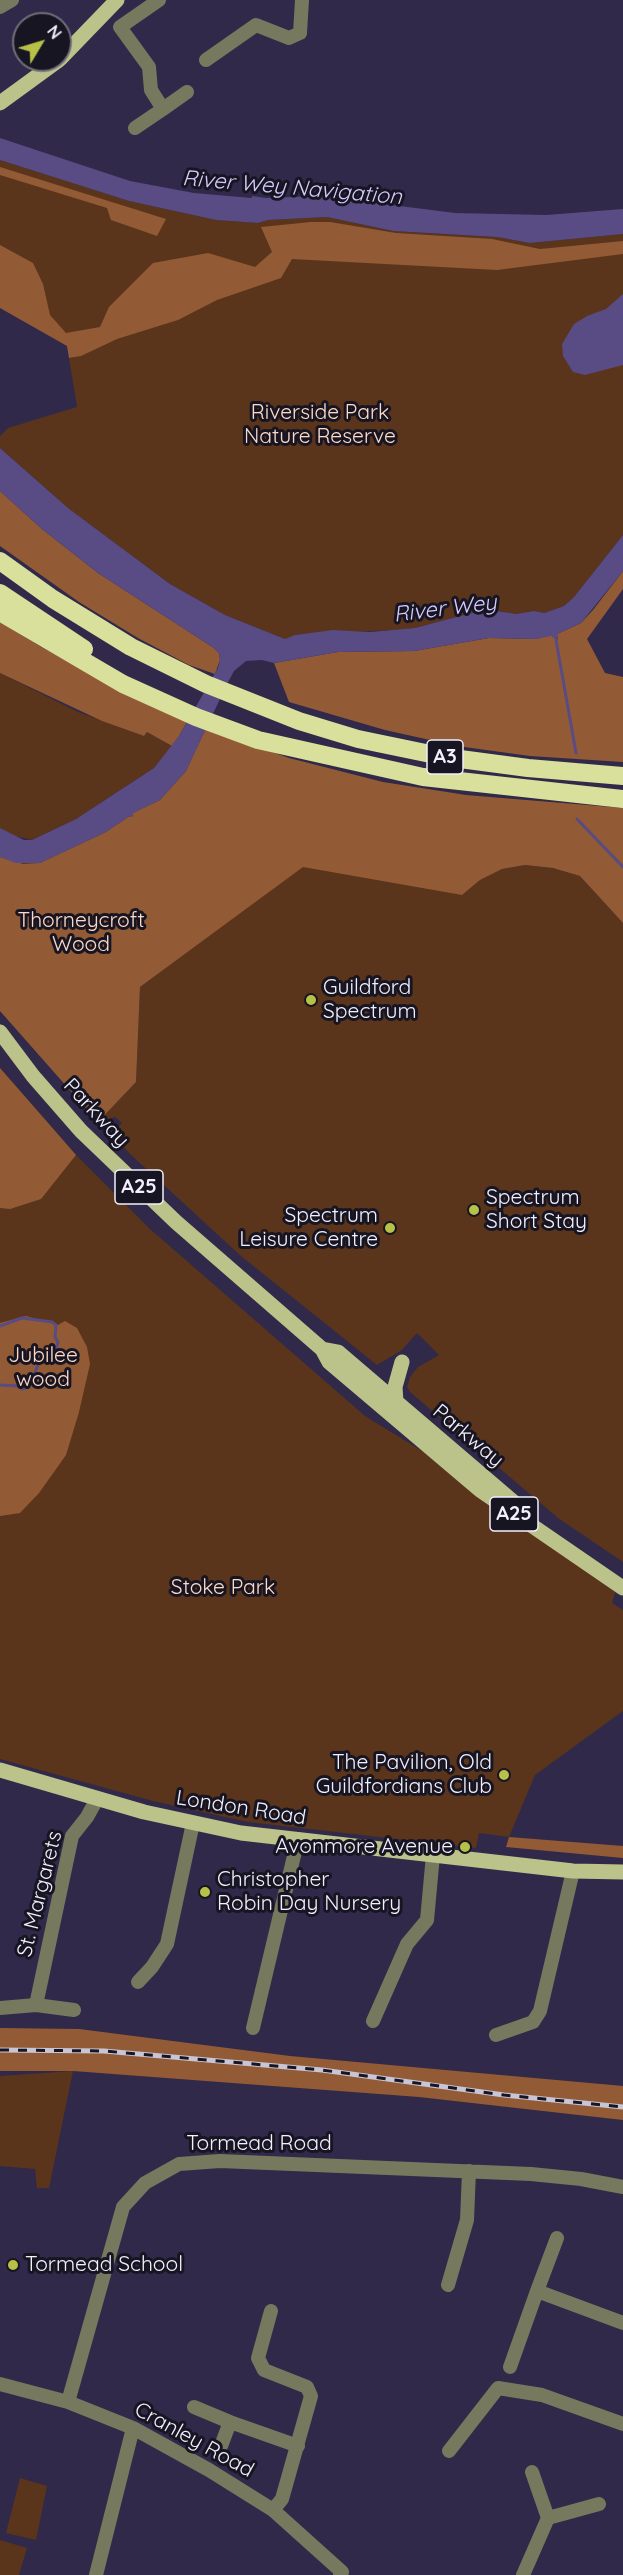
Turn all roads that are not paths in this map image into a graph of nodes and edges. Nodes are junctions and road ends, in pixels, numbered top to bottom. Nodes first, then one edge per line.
1 (12, 0) edge
2 (117, 0) edge
3 (159, 0) edge
4 (302, 0) edge
5 (0, 7) edge
6 (72, 47) edge
7 (206, 60) dead end
8 (43, 72) edge
9 (187, 92) dead end
10 (0, 103) edge
11 (163, 109) junction
12 (135, 128) dead end
13 (0, 561) edge
14 (0, 593) edge
15 (0, 612) edge
16 (172, 702) junction
17 (623, 776) edge
18 (623, 799) edge
19 (2, 1038) edge
20 (322, 1349) junction
21 (402, 1362) dead end
22 (396, 1402) junction
23 (584, 1560) junction
24 (623, 1588) edge
25 (0, 1770) edge
26 (97, 1799) junction
27 (193, 1823) junction
28 (298, 1839) junction
29 (433, 1855) junction
30 (573, 1870) junction
31 (623, 1872) edge
32 (138, 1982) dead end
33 (36, 2005) junction
34 (0, 2008) edge
35 (74, 2010) dead end
36 (373, 2021) dead end
37 (253, 2028) dead end
38 (496, 2035) dead end
39 (469, 2171) junction
40 (623, 2187) edge
41 (557, 2238) dead end
42 (448, 2285) dead end
43 (537, 2291) junction
44 (271, 2310) dead end
45 (623, 2323) edge
46 (510, 2367) dead end
47 (0, 2384) edge
48 (68, 2402) junction
49 (194, 2407) dead end
50 (230, 2422) junction
51 (623, 2424) edge
52 (133, 2428) junction
53 (221, 2446) dead end
54 (298, 2446) junction
55 (449, 2451) dead end
56 (532, 2472) dead end
57 (599, 2504) dead end
58 (273, 2510) junction
59 (548, 2518) junction
60 (96, 2575) edge
61 (340, 2575) edge
62 (523, 2575) edge

1 - 5 street
2 - 6 main road
3 - 11 street
4 - 7 street
8 - 10 main road
9 - 11 street
11 - 12 street
13 - 17 highway, A3
14 - 16 highway
15 - 16 highway
16 - 18 highway, A3
19 - 20 main road, Parkway / A25
20 - 22 main road, Parkway / A25
20 - 23 main road, Parkway / A25
21 - 22 main road
22 - 23 main road, Parkway / A25
23 - 24 main road, Parkway / A25
25 - 26 main road, London Road
26 - 27 main road, London Road
26 - 33 street, St. Margarets
27 - 28 main road, London Road
27 - 32 street
28 - 29 main road, London Road
28 - 37 street
29 - 30 main road, London Road
29 - 36 street
30 - 31 main road, London Road
30 - 38 street
33 - 34 street
33 - 35 street
39 - 40 street, Tormead Road
39 - 42 street
39 - 48 street, Tormead Road
41 - 43 street
43 - 45 street
43 - 46 street
44 - 54 street
47 - 48 street, Cranley Road
48 - 52 street, Cranley Road
49 - 50 street
50 - 53 street
50 - 54 street
51 - 55 street
52 - 58 street, Cranley Road
52 - 60 street
54 - 58 street
56 - 59 street
57 - 59 street
58 - 61 street, Cranley Road
59 - 62 street

